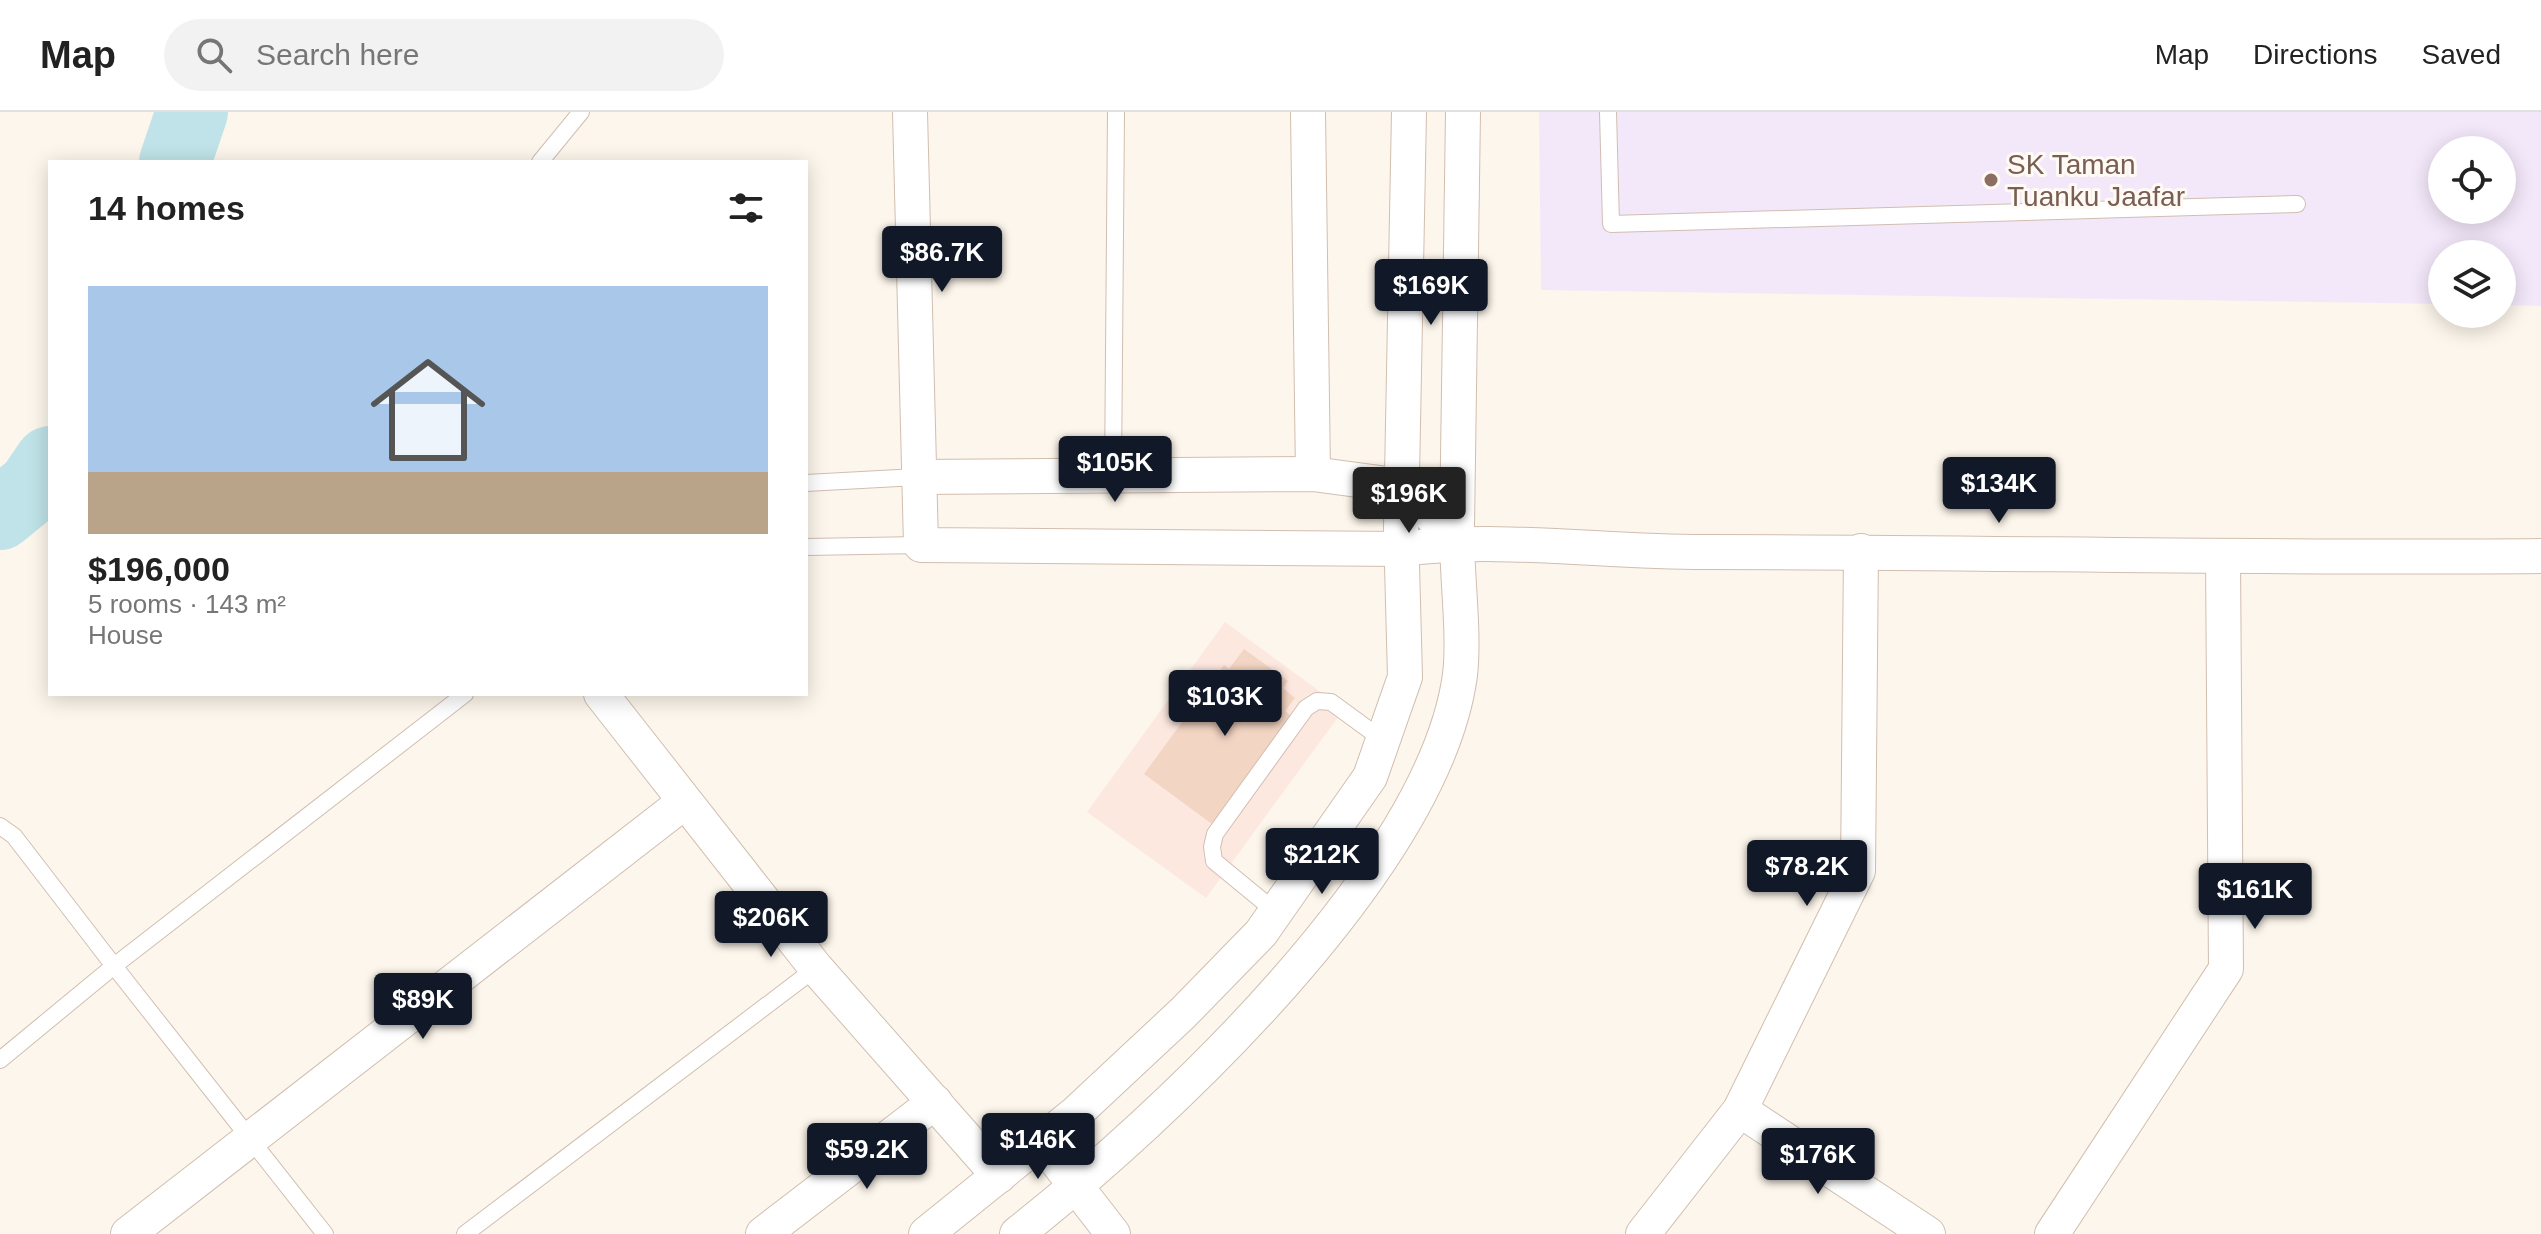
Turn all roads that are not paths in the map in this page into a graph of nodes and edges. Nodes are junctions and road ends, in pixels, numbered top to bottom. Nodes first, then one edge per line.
1 (581, 112) edge
2 (910, 112) edge
3 (1116, 112) edge
4 (1308, 112) edge
5 (1409, 112) edge
6 (1463, 112) edge
7 (1608, 112) edge
8 (542, 160) edge
9 (2297, 204) dead end
10 (1313, 474) junction
11 (1113, 475) junction
12 (917, 477) junction
13 (808, 483) edge
14 (1402, 486) junction
15 (1457, 542) junction
16 (921, 545) junction
17 (808, 547) edge
18 (1402, 549) junction
19 (1861, 551) junction
20 (2541, 556) edge
21 (2223, 558) junction
22 (462, 696) edge
23 (603, 696) edge
24 (1383, 740) junction
25 (683, 803) junction
26 (0, 826) edge
27 (1276, 912) junction
28 (114, 966) junction
29 (816, 968) junction
30 (0, 1060) edge
31 (935, 1102) junction
32 (1740, 1110) junction
33 (248, 1140) junction
34 (1041, 1141) junction
35 (999, 1176) junction
36 (1076, 1188) junction
37 (128, 1234) edge
38 (325, 1234) edge
39 (465, 1234) edge
40 (763, 1234) edge
41 (926, 1234) edge
42 (1017, 1234) edge
43 (1113, 1234) edge
44 (1643, 1234) edge
45 (1928, 1234) edge
46 (2052, 1234) edge

1 - 8 lane
2 - 12 street
3 - 11 lane
4 - 10 street
5 - 14 street
6 - 15 street
7 - 9 lane
10 - 11 street
10 - 14 street
11 - 12 street
12 - 13 lane
12 - 16 street
14 - 15 street
14 - 18 street
15 - 18 street
15 - 19 street
15 - 36 street
16 - 17 lane
16 - 18 street
18 - 24 street
19 - 21 street
19 - 32 street
20 - 21 street
21 - 46 street
22 - 28 lane
23 - 25 street
24 - 27 street
24 - 27 lane
25 - 29 street
25 - 33 street
26 - 28 lane
27 - 34 street
28 - 30 lane
28 - 33 lane
29 - 31 street
29 - 39 lane
31 - 35 street
31 - 40 street
32 - 44 street
32 - 45 street
33 - 37 street
33 - 38 lane
34 - 35 street
34 - 36 street
35 - 41 street
36 - 42 street
36 - 43 street

